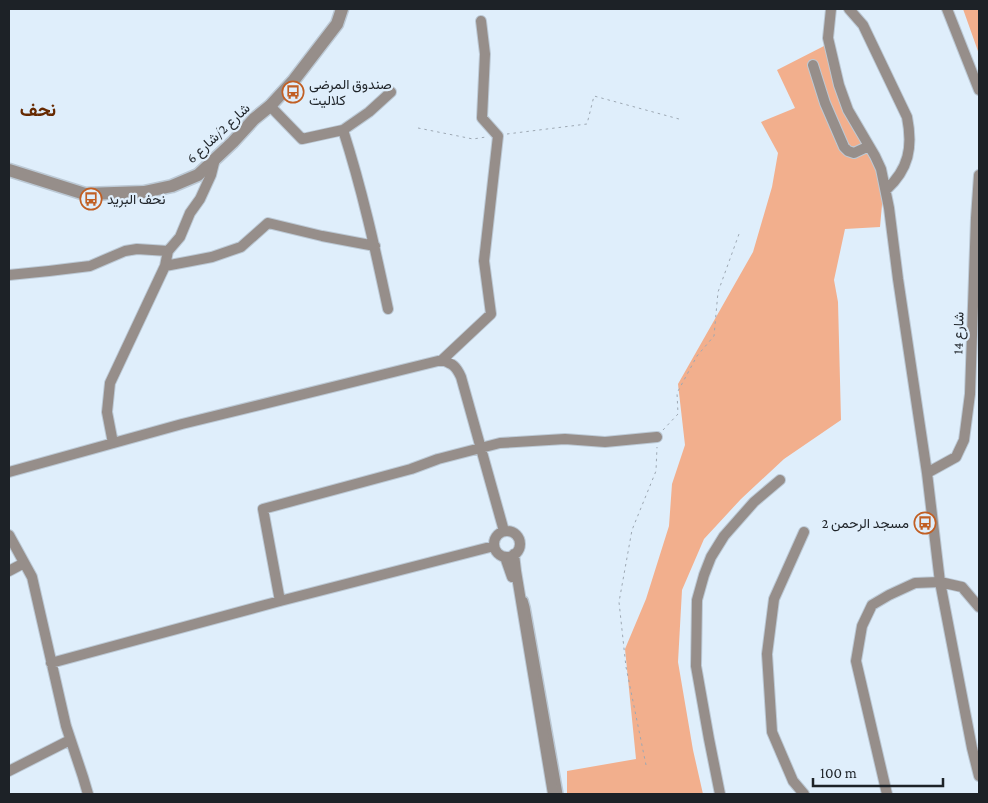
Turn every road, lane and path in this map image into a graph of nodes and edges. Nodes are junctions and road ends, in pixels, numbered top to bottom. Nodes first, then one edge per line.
1 (342, 9) edge
2 (831, 9) edge
3 (849, 9) edge
4 (947, 9) edge
5 (481, 21) dead end
6 (812, 65) dead end
7 (979, 90) edge
8 (391, 92) dead end
9 (270, 106) junction
10 (679, 119) dead end
11 (418, 128) dead end
12 (343, 130) junction
13 (498, 136) junction
14 (869, 146) junction
15 (215, 159) junction
16 (9, 170) edge
17 (979, 175) edge
18 (886, 190) junction
19 (739, 234) dead end
20 (375, 246) junction
21 (168, 251) junction
22 (165, 266) junction
23 (9, 274) edge
24 (388, 309) dead end
25 (442, 360) junction
26 (657, 437) junction
27 (113, 444) junction
28 (481, 448) junction
29 (9, 472) edge
30 (927, 474) junction
31 (780, 480) dead end
32 (504, 531) junction
33 (804, 532) dead end
34 (9, 535) edge
35 (494, 546) junction
36 (510, 556) junction
37 (24, 563) junction
38 (9, 571) edge
39 (516, 571) junction
40 (940, 582) junction
41 (280, 600) junction
42 (979, 607) edge
43 (51, 663) junction
44 (70, 740) junction
45 (646, 765) dead end
46 (9, 771) edge
47 (979, 776) edge
48 (88, 794) edge
49 (549, 794) edge
50 (554, 794) edge
51 (560, 794) edge
52 (720, 794) edge
53 (804, 794) edge
54 (887, 794) edge

1 - 9 street, شارع 2/شارع 6
2 - 14 street
3 - 18 street
4 - 7 street
5 - 13 street
6 - 14 street
8 - 12 street
9 - 12 street
9 - 15 street, شارع 2/شارع 6
10 - 13 path
11 - 13 path
12 - 20 street
13 - 25 street
14 - 18 street
15 - 16 street, شارع 2/شارع 6
15 - 21 street
17 - 30 street, شارع 14
18 - 30 street
19 - 26 path
20 - 22 street
20 - 24 street
21 - 22 street
21 - 23 street
22 - 27 street
25 - 27 street
25 - 28 street
26 - 28 street
26 - 45 path
27 - 29 street
28 - 32 street
28 - 41 street
30 - 40 street
31 - 52 street
32 - 35 street
32 - 36 street
33 - 53 street
34 - 37 street
35 - 36 street
35 - 41 street
36 - 39 street
36 - 49 street
37 - 38 street
37 - 43 street
39 - 50 street
39 - 51 lane
40 - 42 street
40 - 47 street
40 - 54 street
41 - 43 street
43 - 44 street
44 - 46 street
44 - 48 street

